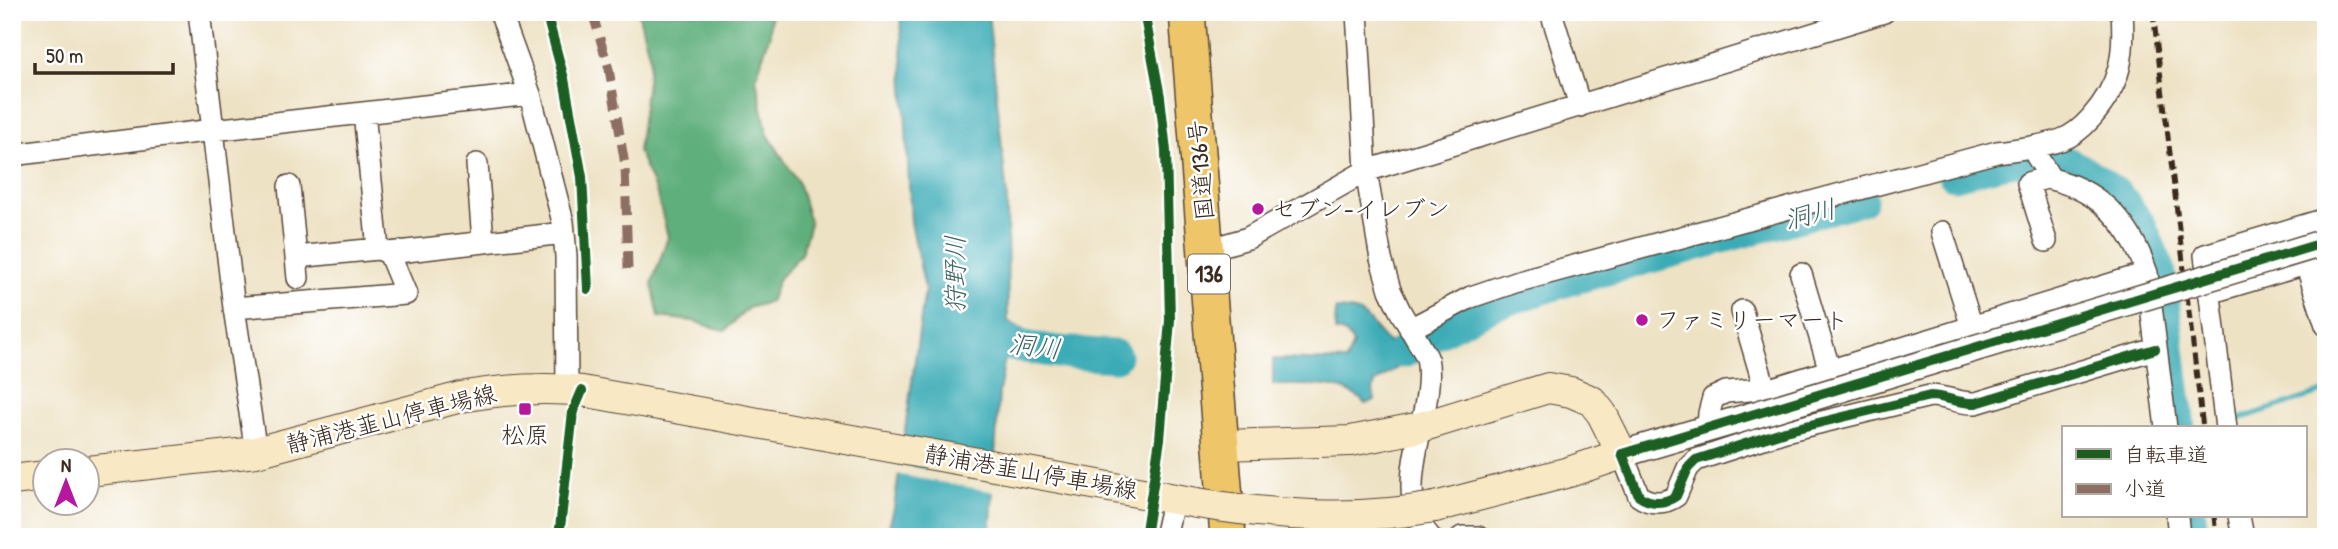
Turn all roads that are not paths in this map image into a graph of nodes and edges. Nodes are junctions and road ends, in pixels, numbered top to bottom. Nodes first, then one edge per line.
1 (199, 12) edge
2 (500, 12) edge
3 (1187, 12) edge
4 (1357, 12) edge
5 (1551, 12) edge
6 (1884, 12) edge
7 (2122, 12) edge
8 (530, 94) junction
9 (1580, 106) junction
10 (364, 113) junction
11 (213, 130) junction
12 (2031, 148) junction
13 (12, 155) edge
14 (477, 164) dead end
15 (1366, 171) junction
16 (2047, 174) junction
17 (289, 186) dead end
18 (2326, 219) edge
19 (1941, 232) dead end
20 (564, 233) junction
21 (2046, 241) dead end
22 (483, 242) junction
23 (2326, 242) edge
24 (1207, 250) junction
25 (384, 251) junction
26 (2316, 261) edge
27 (1801, 274) dead end
28 (2147, 274) junction
29 (2209, 293) junction
30 (234, 308) junction
31 (1742, 311) dead end
32 (2326, 326) edge
33 (1972, 327) junction
34 (1412, 331) junction
35 (2155, 348) junction
36 (1830, 371) junction
37 (1765, 389) junction
38 (579, 391) junction
39 (2166, 426) edge
40 (2226, 426) edge
41 (1421, 427) junction
42 (1707, 429) junction
43 (1222, 445) junction
44 (256, 453) junction
45 (1622, 454) junction
46 (102, 470) edge
47 (32, 478) edge
48 (12, 480) edge
49 (1186, 500) junction
50 (2177, 518) edge
51 (2239, 518) edge
52 (1165, 537) edge
53 (1228, 537) edge
54 (1430, 537) edge
55 (1462, 537) edge
56 (1478, 537) edge
57 (2179, 537) edge
58 (2243, 537) edge

1 - 11 street
2 - 8 street
3 - 24 highway, 国道136号 / 136
4 - 15 street
5 - 9 street
6 - 9 street
7 - 12 street
8 - 10 street
8 - 20 street
9 - 15 street
10 - 11 street
10 - 25 street
11 - 13 street
11 - 30 street
12 - 16 street
12 - 34 street
14 - 22 street
15 - 24 street
15 - 34 street
16 - 21 street
16 - 28 street
17 - 25 street
18 - 29 street
19 - 33 street
20 - 22 street
20 - 38 street
22 - 25 street
23 - 42 street, bridge
24 - 43 highway, 国道136号 / 136
25 - 30 street
26 - 29 street
26 - 32 street
27 - 36 street
28 - 33 street
28 - 35 street
29 - 40 street
30 - 44 street
31 - 37 street
33 - 36 street
34 - 41 street
35 - 39 street
35 - 45 street
36 - 37 street
37 - 42 street
38 - 44 main road, 静浦港韮山停車場線
38 - 49 main road, 静浦港韮山停車場線
41 - 43 main road
41 - 45 main road
41 - 54 street
42 - 45 street
43 - 53 highway, 国道136号 / 136
44 - 46 main road, 静浦港韮山停車場線
45 - 49 main road, 静浦港韮山停車場線, bridge
47 - 48 main road
49 - 52 street
50 - 57 street
51 - 58 street
55 - 56 street

